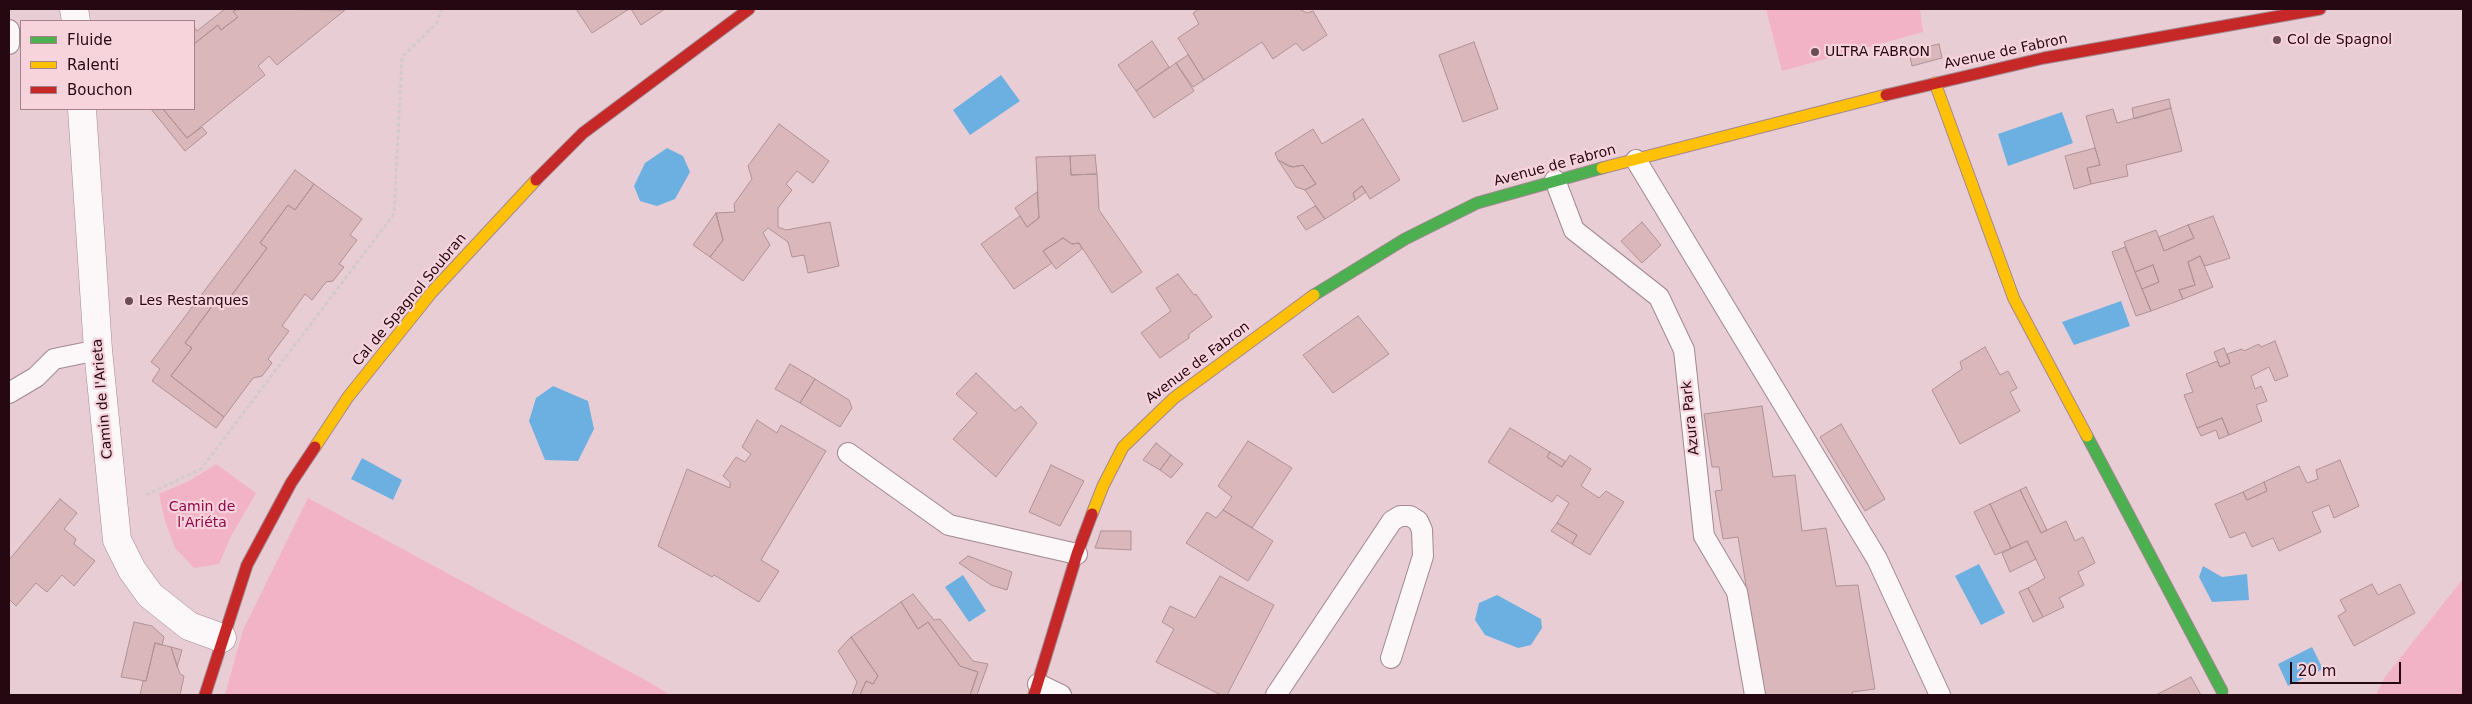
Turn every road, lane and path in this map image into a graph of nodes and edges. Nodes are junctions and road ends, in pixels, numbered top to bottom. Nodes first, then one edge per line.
1 (442, 9) edge
2 (749, 9) edge
3 (2320, 9) edge
4 (9, 30) edge
5 (9, 44) edge
6 (1935, 83) junction
7 (82, 110) edge
8 (1636, 160) junction
9 (1555, 180) junction
10 (98, 350) junction
11 (9, 393) edge
12 (848, 453) dead end
13 (113, 509) junction
14 (1077, 554) junction
15 (222, 638) junction
16 (1391, 658) dead end
17 (1036, 690) edge
18 (2222, 691) dead end
19 (206, 695) edge
20 (1061, 695) edge
21 (1276, 695) edge
22 (1755, 695) edge
23 (1940, 695) edge

1 - 13 path
2 - 15 street, Cal de Spagnol Soubran
3 - 6 street, Avenue de Fabron
4 - 5 lane
6 - 8 street, Avenue de Fabron
6 - 18 street
7 - 10 street, Camin de l'Arieta
8 - 9 street, Avenue de Fabron
8 - 23 lane
9 - 14 street, Avenue de Fabron
9 - 22 lane, Azura Park
10 - 11 lane
10 - 13 street, Camin de l'Arieta
12 - 14 lane
13 - 15 street, Camin de l'Arieta
14 - 17 street, Avenue de Fabron
15 - 19 street, Cal de Spagnol Soubran
16 - 21 lane
17 - 20 lane

